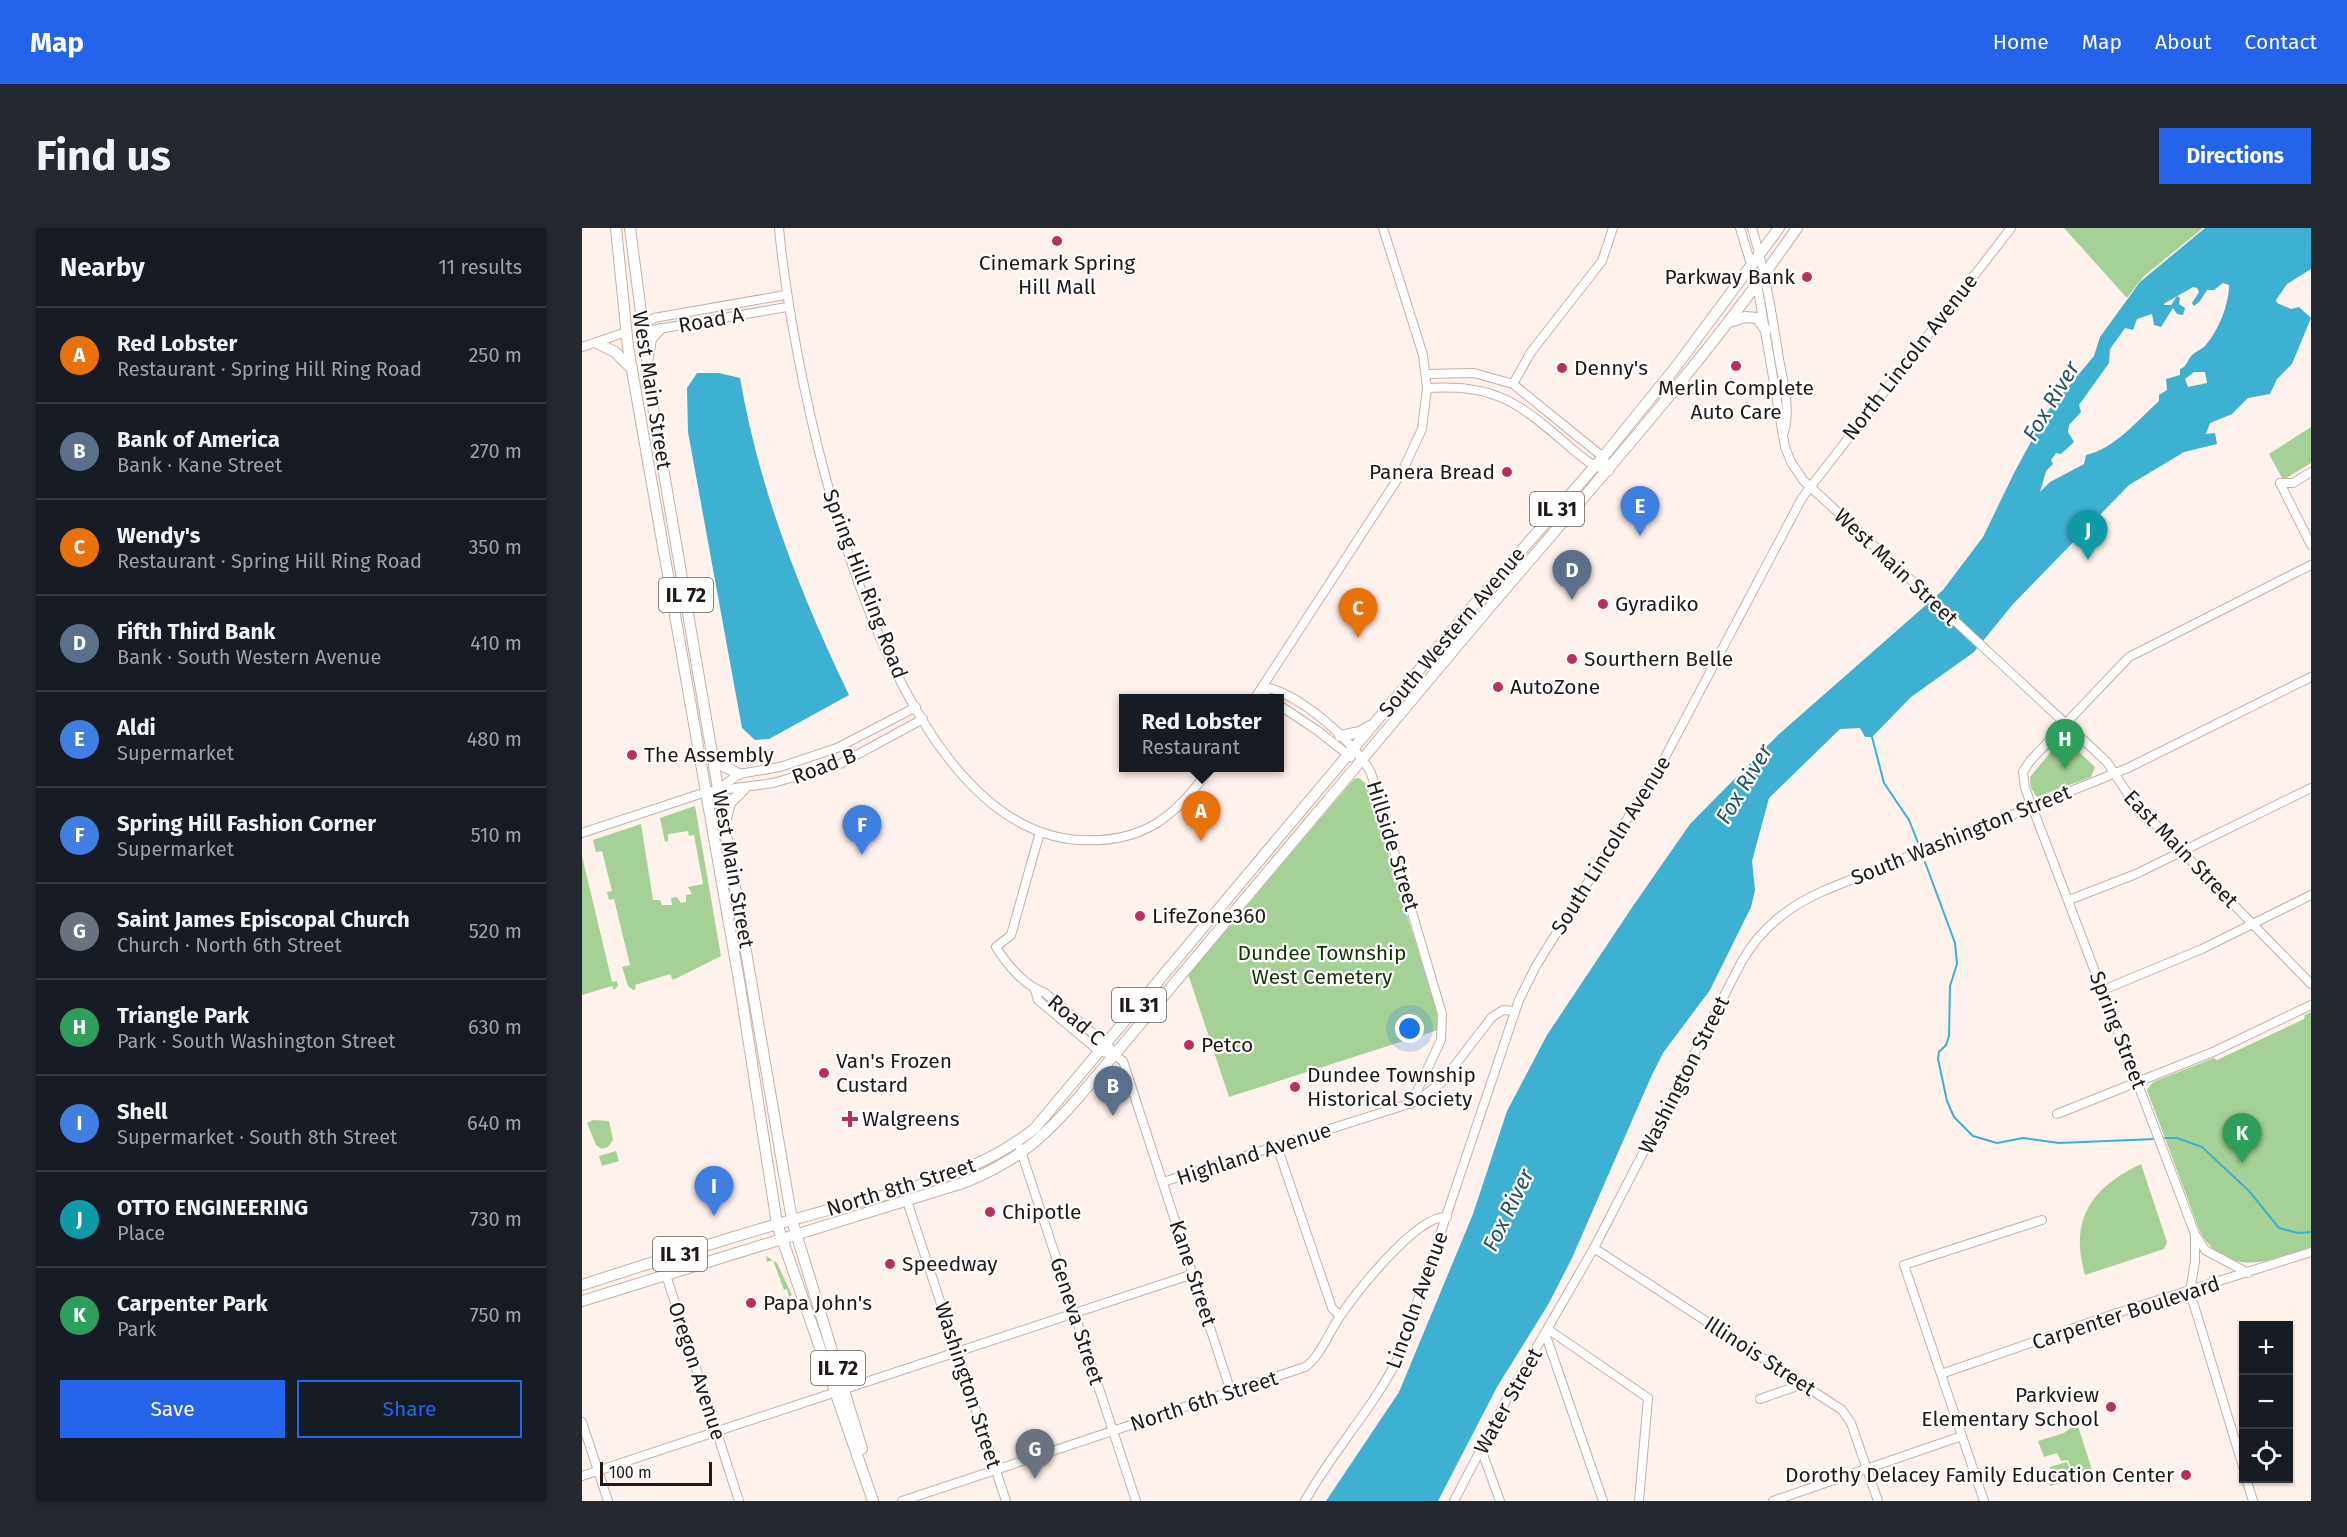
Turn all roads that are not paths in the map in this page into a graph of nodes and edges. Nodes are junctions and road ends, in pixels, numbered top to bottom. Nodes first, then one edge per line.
1 (616, 228) edge
2 (630, 228) edge
3 (779, 228) edge
4 (1383, 228) edge
5 (1613, 228) edge
6 (1740, 228) edge
7 (1752, 228) edge
8 (1779, 228) edge
9 (1797, 228) edge
10 (2012, 228) edge
11 (1760, 255) junction
12 (1752, 266) junction
13 (1761, 280) junction
14 (785, 295) junction
15 (787, 307) junction
16 (1729, 322) junction
17 (641, 326) junction
18 (660, 329) junction
19 (1766, 330) junction
20 (626, 332) junction
21 (597, 343) junction
22 (582, 347) edge
23 (646, 366) junction
24 (632, 369) junction
25 (1426, 374) junction
26 (1513, 384) junction
27 (1427, 388) junction
28 (1784, 432) junction
29 (1603, 457) junction
30 (1594, 467) junction
31 (1609, 471) junction
32 (2311, 472) edge
33 (1810, 487) junction
34 (2311, 545) edge
35 (2311, 566) edge
36 (2311, 677) edge
37 (1262, 687) junction
38 (2027, 688) joint
39 (1258, 694) edge
40 (1266, 694) edge
41 (1283, 694) edge
42 (1284, 695) edge
43 (916, 707) junction
44 (1284, 708) edge
45 (922, 719) junction
46 (2065, 723) junction
47 (1373, 725) junction
48 (1340, 736) junction
49 (1351, 752) junction
50 (1362, 760) junction
51 (715, 762) junction
52 (1207, 772) edge
53 (2114, 773) junction
54 (739, 774) junction
55 (2311, 788) edge
56 (719, 789) junction
57 (744, 789) junction
58 (706, 792) junction
59 (2032, 807) junction
60 (726, 824) junction
61 (582, 832) edge
62 (1040, 832) junction
63 (2182, 852) junction
64 (1841, 884) joint
65 (2311, 895) edge
66 (2069, 900) junction
67 (2253, 924) junction
68 (1197, 936) junction
69 (1207, 945) junction
70 (2311, 984) edge
71 (2103, 990) junction
72 (2311, 1005) edge
73 (1515, 1011) junction
74 (1102, 1047) junction
75 (1114, 1055) junction
76 (2138, 1082) junction
77 (1411, 1104) junction
78 (2057, 1114) dead end
79 (1018, 1142) junction
80 (1277, 1146) junction
81 (1022, 1154) junction
82 (1163, 1182) junction
83 (908, 1201) junction
84 (1447, 1217) junction
85 (792, 1220) junction
86 (2042, 1220) dead end
87 (777, 1224) junction
88 (2195, 1234) junction
89 (797, 1235) junction
90 (783, 1240) junction
91 (1594, 1248) junction
92 (2311, 1252) edge
93 (2248, 1273) junction
94 (1193, 1274) junction
95 (666, 1275) junction
96 (582, 1285) edge
97 (2190, 1292) junction
98 (582, 1301) edge
99 (1564, 1302) joint
100 (1075, 1313) junction
101 (1340, 1316) junction
102 (1547, 1333) junction
103 (957, 1352) junction
104 (1941, 1374) junction
105 (1803, 1384) junction
106 (840, 1391) junction
107 (1231, 1392) junction
108 (1760, 1399) dead end
109 (582, 1422) edge
110 (1113, 1431) junction
111 (717, 1432) junction
112 (1962, 1436) junction
113 (1481, 1449) junction
114 (2239, 1454) edge
115 (1867, 1469) junction
116 (996, 1470) junction
117 (598, 1471) junction
118 (582, 1476) edge
119 (2247, 1483) edge
120 (608, 1501) edge
121 (739, 1501) edge
122 (874, 1501) edge
123 (902, 1501) edge
124 (1006, 1501) edge
125 (1137, 1501) edge
126 (1305, 1501) edge
127 (1454, 1501) edge
128 (1500, 1501) edge
129 (1603, 1501) edge
130 (1639, 1501) edge
131 (1773, 1501) edge
132 (1878, 1501) edge
133 (1984, 1501) edge
134 (2253, 1501) edge

1 - 20 main road, IL 72
2 - 17 main road, West Main Street / IL 72
3 - 14 street, Spring Hill Ring Road
4 - 25 street
5 - 26 street
6 - 12 street, West Main Street
7 - 11 street, West Main Street
8 - 11 main road, IL 31
9 - 13 main road, South Western Avenue
10 - 33 street, North Lincoln Avenue
11 - 12 main road, South Western Avenue / IL 31
11 - 13 street, West Main Street
12 - 13 street, West Main Street
12 - 29 main road, South Western Avenue / IL 31
13 - 16 main road, South Western Avenue
13 - 19 street, West Main Street
13 - 28 street, West Main Street
14 - 15 street, Spring Hill Ring Road
14 - 17 street, Road A
15 - 18 street, Road A
15 - 43 street, Spring Hill Ring Road
16 - 19 main road
16 - 31 main road, South Western Avenue
17 - 18 street, Road A
17 - 20 main road
17 - 23 main road, West Main Street / IL 72
18 - 23 main road
19 - 28 street, West Main Street
20 - 21 street
20 - 24 main road, West Main Street / IL 72
21 - 22 street
21 - 24 main road
23 - 51 main road, West Main Street / IL 72
24 - 58 main road, West Main Street / IL 72
25 - 26 street
25 - 27 street
26 - 29 street
27 - 30 street
27 - 37 street
28 - 33 street, West Main Street
29 - 30 main road, South Western Avenue / IL 31
29 - 31 street
30 - 31 street
30 - 47 main road, South Western Avenue / IL 31
31 - 50 main road, South Western Avenue
32 - 34 street
33 - 38 street, West Main Street
33 - 73 street, South Lincoln Avenue
35 - 46 street
36 - 53 street, South Washington Street
37 - 39 street
37 - 40 street
37 - 41 street
38 - 46 street, East Main Street
42 - 48 street
43 - 45 street, Spring Hill Ring Road
43 - 54 street, Road B
44 - 49 street
45 - 57 street, Road B
45 - 62 street, Spring Hill Ring Road
46 - 53 street, East Main Street
46 - 59 street, Spring Street
47 - 48 main road
47 - 49 main road, South Western Avenue / IL 31
48 - 49 street
49 - 50 street, Hillside Street
49 - 68 main road, North 8th Street / IL 31
50 - 69 main road, North 8th Street
50 - 77 street, Hillside Street
51 - 54 main road
51 - 56 main road, West Main Street / IL 72
52 - 62 street, Spring Hill Ring Road
53 - 59 street, South Washington Street
53 - 63 street, East Main Street
54 - 56 street, Road B
55 - 63 street
56 - 57 street, Road B
56 - 58 street, Road B
56 - 60 main road, West Main Street / IL 72
57 - 60 main road
58 - 61 street, Road B
58 - 87 main road, West Main Street / IL 72
59 - 64 street, South Washington Street
59 - 66 street, Spring Street
60 - 85 main road, West Main Street / IL 72
62 - 74 street, Road C
63 - 66 street
63 - 67 street, East Main Street
64 - 91 street, Washington Street
65 - 67 street
66 - 71 street, Spring Street
67 - 70 street, East Main Street
67 - 71 street
68 - 69 main road
68 - 74 main road, North 8th Street / IL 31
69 - 75 main road, North 8th Street
71 - 76 street, Spring Street
72 - 76 street
73 - 77 street, Highland Avenue
73 - 84 street, South Lincoln Avenue
74 - 75 street, Road C
74 - 79 main road, North 8th Street / IL 31
75 - 81 main road, North 8th Street
75 - 82 street, Kane Street
76 - 78 street
76 - 88 street, Spring Street
77 - 80 street, Highland Avenue
79 - 81 street, Geneva Street
79 - 85 main road, North 8th Street / IL 31
80 - 82 street, Highland Avenue
80 - 101 street
81 - 83 main road, North 8th Street
81 - 100 street, Geneva Street
82 - 94 street, Kane Street
83 - 89 main road, North 8th Street
83 - 103 street, Washington Street
84 - 101 street, North 6th Street
84 - 126 street, Lincoln Avenue
85 - 87 main road, North 8th Street / IL 31
85 - 89 main road, West Main Street / IL 72
86 - 104 street
87 - 90 main road, West Main Street / IL 72
87 - 96 main road, IL 31
88 - 93 street
88 - 97 street, Spring Street
89 - 90 main road, North 8th Street
89 - 106 main road, West Main Street / IL 72
90 - 95 main road, North 8th Street
90 - 106 main road, West Main Street / IL 72
91 - 99 street, Washington Street
91 - 105 street, Illinois Street
92 - 93 street, Carpenter Boulevard
93 - 97 street, Carpenter Boulevard
94 - 100 street
94 - 107 street, Kane Street
95 - 98 main road, North 8th Street
95 - 111 street, Oregon Avenue
97 - 104 street, Carpenter Boulevard
97 - 114 street
99 - 102 street, Water Street
100 - 103 street
100 - 110 street, Geneva Street
101 - 107 street, North 6th Street
102 - 113 street, Water Street
102 - 129 street
102 - 130 street
103 - 106 street
103 - 116 street, Washington Street
104 - 112 street
105 - 108 street
105 - 115 street, Illinois Street
106 - 111 street
106 - 122 main road, West Main Street / IL 72
107 - 110 street, North 6th Street
109 - 117 street
110 - 116 street, North 6th Street
110 - 125 street, Geneva Street
111 - 117 street
111 - 121 street, Oregon Avenue
112 - 115 street
112 - 133 street
113 - 127 street, Water Street
113 - 128 street
115 - 131 street
115 - 132 street, Illinois Street
116 - 123 street, North 6th Street
116 - 124 street, Washington Street
117 - 118 street
117 - 120 street
119 - 134 street

